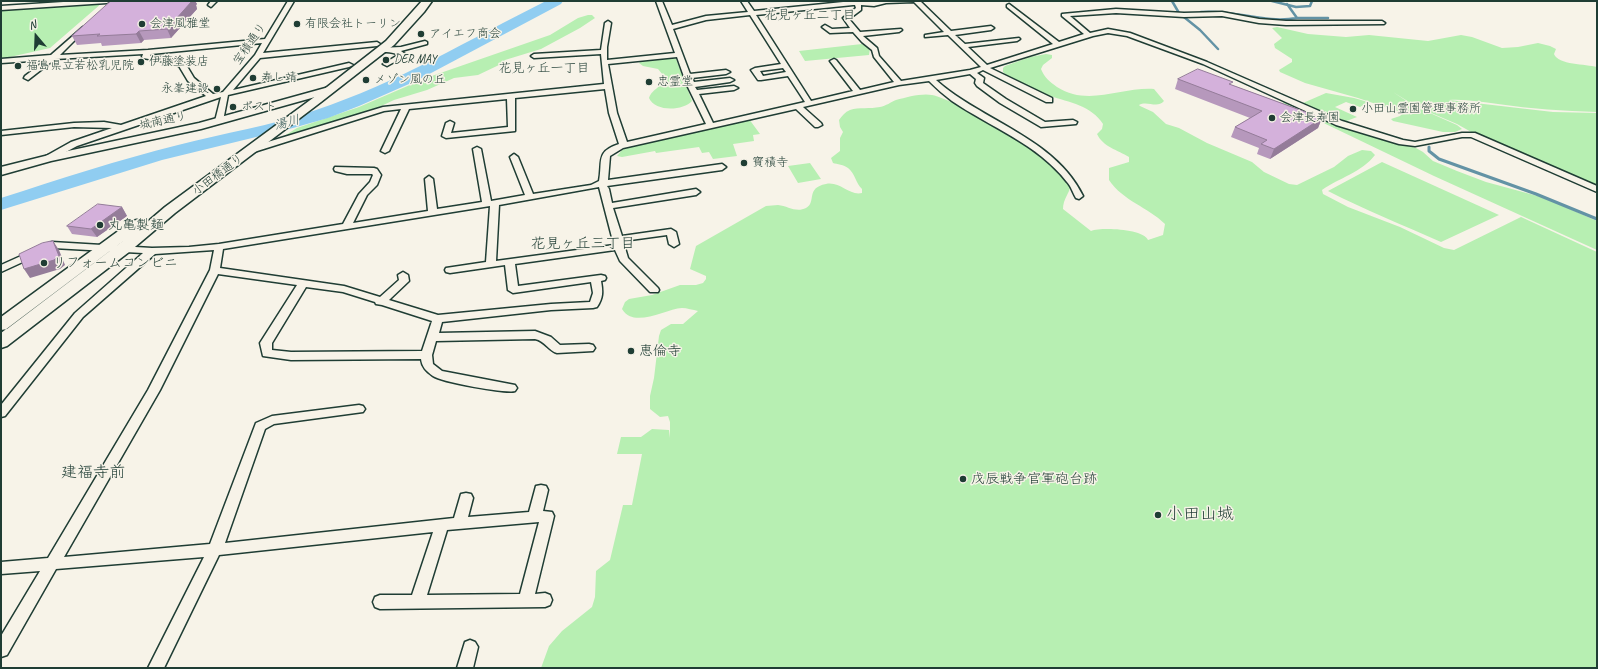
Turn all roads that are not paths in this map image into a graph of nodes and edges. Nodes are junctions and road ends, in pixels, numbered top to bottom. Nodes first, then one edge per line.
1 (8, 1) edge
2 (36, 1) edge
3 (113, 1) edge
4 (291, 1) edge
5 (417, 1) edge
6 (427, 1) edge
7 (659, 1) edge
8 (744, 1) edge
9 (912, 1) edge
10 (916, 1) edge
11 (60, 2) edge
12 (85, 2) edge
13 (881, 2) edge
14 (107, 4) edge
15 (858, 4) junction
16 (30, 6) junction
17 (1009, 6) dead end
18 (1, 7) edge
19 (753, 13) junction
20 (90, 22) edge
21 (608, 23) dead end
22 (1382, 23) dead end
23 (825, 27) dead end
24 (669, 28) junction
25 (991, 28) dead end
26 (899, 30) dead end
27 (856, 32) junction
28 (951, 33) junction
29 (1089, 35) junction
30 (928, 36) dead end
31 (1017, 39) dead end
32 (266, 41) junction
33 (425, 43) dead end
34 (1058, 45) junction
35 (964, 46) junction
36 (378, 47) junction
37 (394, 50) junction
38 (148, 52) junction
39 (604, 52) junction
40 (680, 55) junction
41 (258, 56) junction
42 (534, 56) dead end
43 (53, 57) junction
44 (1, 61) edge
45 (834, 61) dead end
46 (604, 62) junction
47 (387, 64) dead end
48 (349, 65) junction
49 (785, 66) junction
50 (985, 68) junction
51 (726, 72) dead end
52 (971, 72) junction
53 (790, 74) junction
54 (688, 76) junction
55 (28, 78) dead end
56 (930, 78) junction
57 (730, 80) dead end
58 (899, 83) junction
59 (691, 85) junction
60 (608, 86) junction
61 (734, 88) dead end
62 (695, 92) junction
63 (858, 92) junction
64 (225, 94) junction
65 (511, 96) junction
66 (211, 97) junction
67 (313, 97) junction
68 (1049, 100) dead end
69 (809, 103) junction
70 (268, 106) junction
71 (798, 106) junction
72 (406, 107) junction
73 (380, 110) junction
74 (285, 113) junction
75 (219, 121) junction
76 (1073, 122) dead end
77 (450, 123) dead end
78 (710, 125) junction
79 (818, 125) dead end
80 (122, 127) junction
81 (1, 132) edge
82 (624, 145) junction
83 (477, 148) dead end
84 (253, 149) junction
85 (276, 150) dead end
86 (385, 151) dead end
87 (514, 157) dead end
88 (49, 158) junction
89 (722, 167) dead end
90 (338, 169) dead end
91 (1, 171) edge
92 (429, 179) dead end
93 (601, 184) junction
94 (1597, 188) edge
95 (696, 192) dead end
96 (1079, 196) dead end
97 (530, 197) junction
98 (491, 203) junction
99 (609, 206) junction
100 (433, 213) junction
101 (347, 226) junction
102 (618, 243) junction
103 (674, 244) dead end
104 (219, 247) junction
105 (105, 248) junction
106 (124, 249) junction
107 (152, 251) junction
108 (510, 262) junction
109 (491, 265) junction
110 (1, 269) edge
111 (215, 270) junction
112 (450, 270) dead end
113 (403, 275) dead end
114 (303, 283) junction
115 (654, 290) dead end
116 (380, 302) junction
117 (438, 319) junction
118 (1, 325) edge
119 (433, 337) junction
120 (1, 342) edge
121 (589, 348) dead end
122 (426, 355) junction
123 (511, 388) dead end
124 (359, 409) dead end
125 (1, 413) edge
126 (542, 490) dead end
127 (466, 498) dead end
128 (535, 516) junction
129 (460, 523) junction
130 (442, 525) junction
131 (215, 550) junction
132 (52, 563) junction
133 (1, 568) edge
134 (418, 600) junction
135 (526, 600) junction
136 (545, 600) dead end
137 (380, 602) dead end
138 (470, 648) dead end
139 (1, 650) edge
140 (156, 668) edge
141 (465, 668) edge

1 - 18 street
2 - 16 street
3 - 14 street
4 - 32 street, 宝積通り
5 - 36 main road, 小田橋通り
6 - 36 main road, 小田橋通り
7 - 24 street
8 - 19 street
9 - 13 street
10 - 28 street
11 - 12 street
11 - 16 street
12 - 14 street
13 - 15 street
15 - 19 street
15 - 27 street
16 - 18 street
17 - 34 street
19 - 24 street
19 - 49 street
20 - 43 street
21 - 39 street
22 - 29 street
23 - 27 street
24 - 40 street
25 - 28 street
26 - 27 street
27 - 58 street
28 - 30 street
28 - 35 street
29 - 34 street
29 - 94 street
31 - 35 street
32 - 38 street
32 - 41 street, 宝積通り
33 - 37 street
34 - 50 street
35 - 50 street
36 - 37 street
36 - 41 street
36 - 48 main road, 小田橋通り
36 - 67 main road, 小田橋通り
37 - 47 street
38 - 43 street
38 - 66 street
39 - 42 street
39 - 46 street
40 - 46 street
40 - 54 street
41 - 64 street, 宝積通り
43 - 44 street
43 - 55 street
45 - 63 street
46 - 60 street
48 - 64 street
48 - 67 main road, 小田橋通り
49 - 53 street
49 - 53 street
50 - 52 street
50 - 68 street
51 - 54 street
52 - 56 street
52 - 76 street
53 - 69 street
54 - 59 street
56 - 58 street
56 - 96 street
57 - 59 street
58 - 63 street
59 - 62 street
60 - 65 street
60 - 82 street
61 - 62 street
62 - 78 street
63 - 69 street
64 - 66 street
64 - 75 street, 宝積通り
65 - 72 street
65 - 77 street
66 - 80 street
67 - 70 street, 城南通り
67 - 74 main road, 小田橋通り
67 - 84 main road, 小田橋通り
69 - 71 street
70 - 74 street
70 - 75 street, 城南通り
71 - 78 street
71 - 79 street
72 - 73 street
72 - 86 street
73 - 84 street
73 - 85 street
74 - 105 main road, 小田橋通り
75 - 88 street, 城南通り
78 - 82 street
80 - 81 street
80 - 88 street
82 - 93 street
83 - 98 street
84 - 106 main road, 小田橋通り
87 - 97 street
88 - 91 street, 城南通り
89 - 93 street
90 - 101 street
92 - 100 street
93 - 97 street
93 - 99 street
95 - 99 street
97 - 98 street
98 - 100 street
98 - 109 street
99 - 102 street
100 - 101 street
101 - 104 street
102 - 103 street
102 - 108 street
102 - 115 street
104 - 107 street
104 - 111 street
105 - 106 street
105 - 110 street
105 - 118 main road, 小田橋通り
106 - 107 street
106 - 120 main road, 小田橋通り
107 - 125 street
108 - 109 street
108 - 117 street
109 - 112 street
111 - 114 street
111 - 132 street
113 - 116 street
114 - 116 street
114 - 122 street
116 - 117 street
117 - 119 street
119 - 121 street
119 - 122 street
122 - 123 street
124 - 131 street
126 - 128 street
127 - 129 street
128 - 129 street
128 - 135 street
129 - 130 street
130 - 131 street
130 - 134 street
131 - 132 street
131 - 140 street
132 - 133 street
132 - 139 street
134 - 135 street
134 - 137 street
135 - 136 street
138 - 141 street

